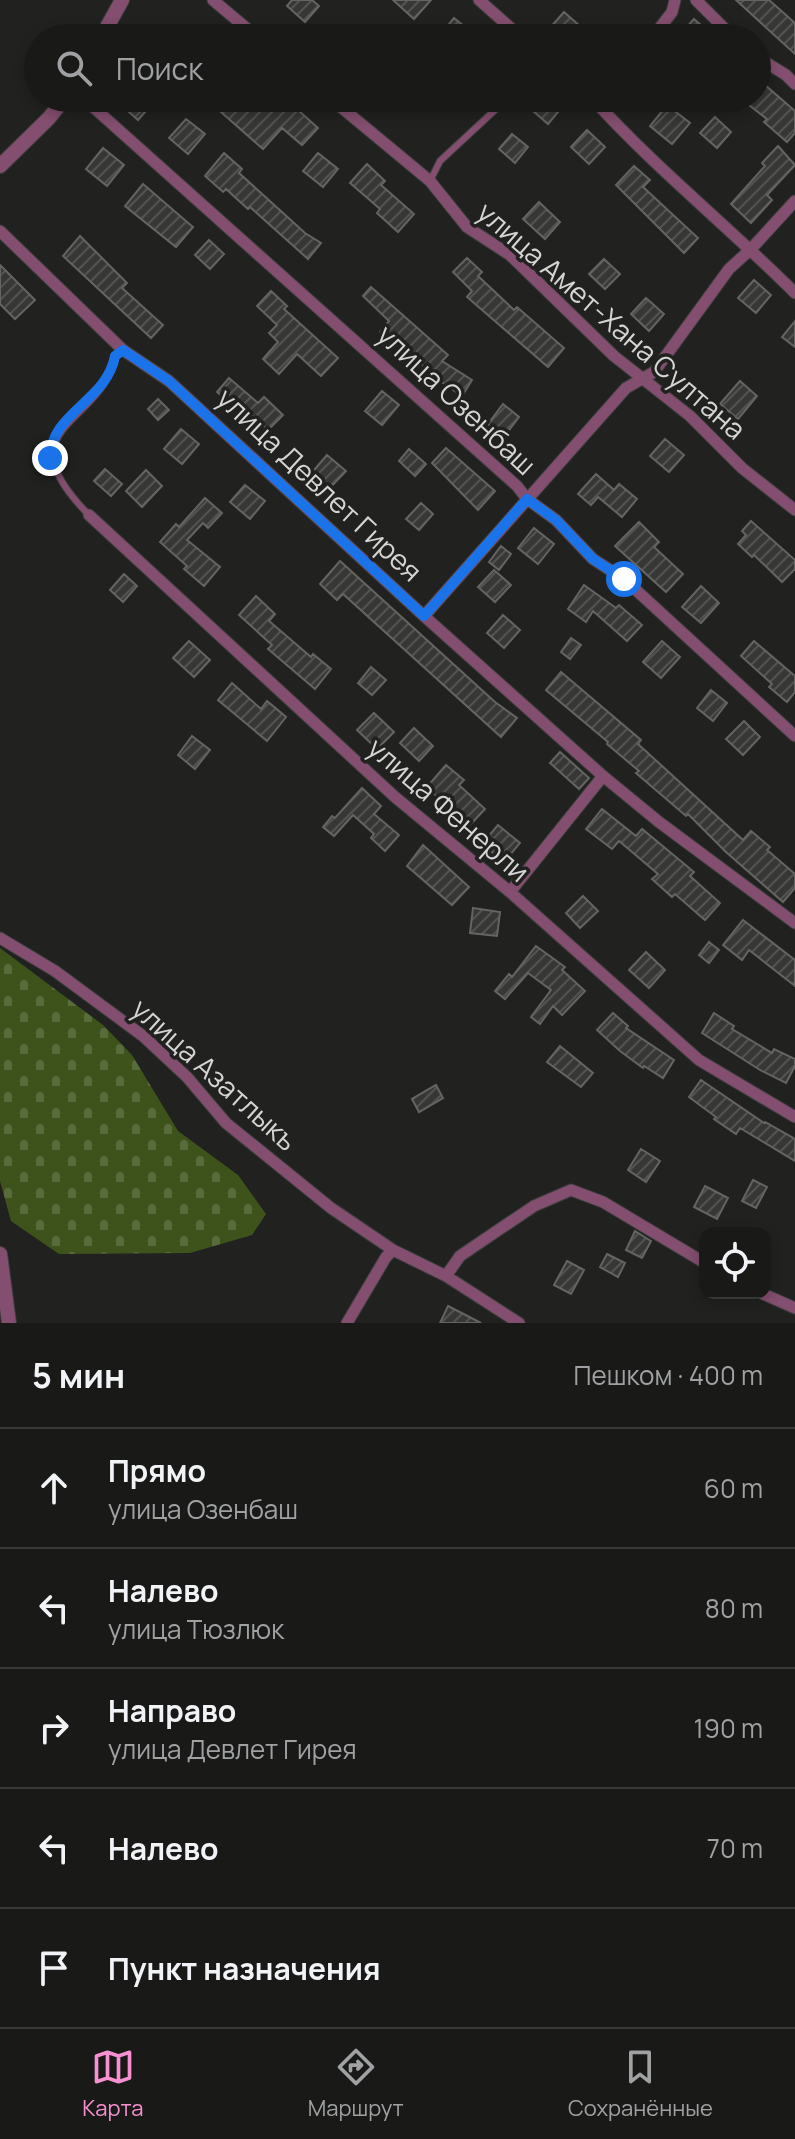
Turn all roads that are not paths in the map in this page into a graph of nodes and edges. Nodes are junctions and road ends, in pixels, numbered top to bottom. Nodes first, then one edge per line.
1 (122, 0) edge
2 (213, 0) edge
3 (479, 0) edge
4 (675, 0) edge
5 (696, 0) edge
6 (109, 24) edge
7 (241, 24) edge
8 (506, 24) edge
9 (663, 24) edge
10 (720, 24) edge
11 (771, 66) edge
12 (795, 84) edge
13 (54, 112) edge
14 (99, 112) edge
15 (347, 112) edge
16 (493, 112) edge
17 (604, 112) edge
18 (0, 166) edge
19 (430, 181) junction
20 (795, 201) edge
21 (0, 231) edge
22 (751, 249) junction
23 (795, 293) edge
24 (123, 350) junction
25 (642, 379) junction
26 (527, 499) junction
27 (795, 510) edge
28 (89, 515) joint
29 (424, 616) junction
30 (795, 736) edge
31 (603, 776) junction
32 (510, 892) junction
33 (795, 923) edge
34 (0, 938) edge
35 (795, 1117) edge
36 (393, 1250) junction
37 (0, 1254) edge
38 (699, 1259) edge
39 (446, 1276) junction
40 (771, 1297) edge
41 (795, 1308) edge
42 (6, 1321) edge
43 (347, 1323) edge
44 (519, 1323) edge

1 - 6 street
2 - 7 street
3 - 8 street
4 - 9 street
5 - 10 street
11 - 12 street
13 - 18 street
14 - 26 street, улица Озенбаш
15 - 19 street, улица Амет-Хана Султана
16 - 19 lane
17 - 22 street
19 - 25 street, улица Амет-Хана Султана
20 - 22 street
21 - 24 street, улица Девлет Гирея
22 - 23 street
22 - 25 street
24 - 28 lane
24 - 29 street, улица Девлет Гирея
25 - 26 street
25 - 27 street, улица Амет-Хана Султана
26 - 29 street
26 - 30 street, улица Озенбаш
28 - 32 street, улица Фенерли
29 - 31 street, улица Девлет Гирея
31 - 32 street
31 - 33 street, улица Девлет Гирея
32 - 35 street, улица Фенерли
34 - 36 street, улица Азатлыкъ
36 - 39 street, улица Азатлыкъ
36 - 43 street
37 - 42 street
38 - 39 street
39 - 44 street, улица Азатлыкъ
40 - 41 street

